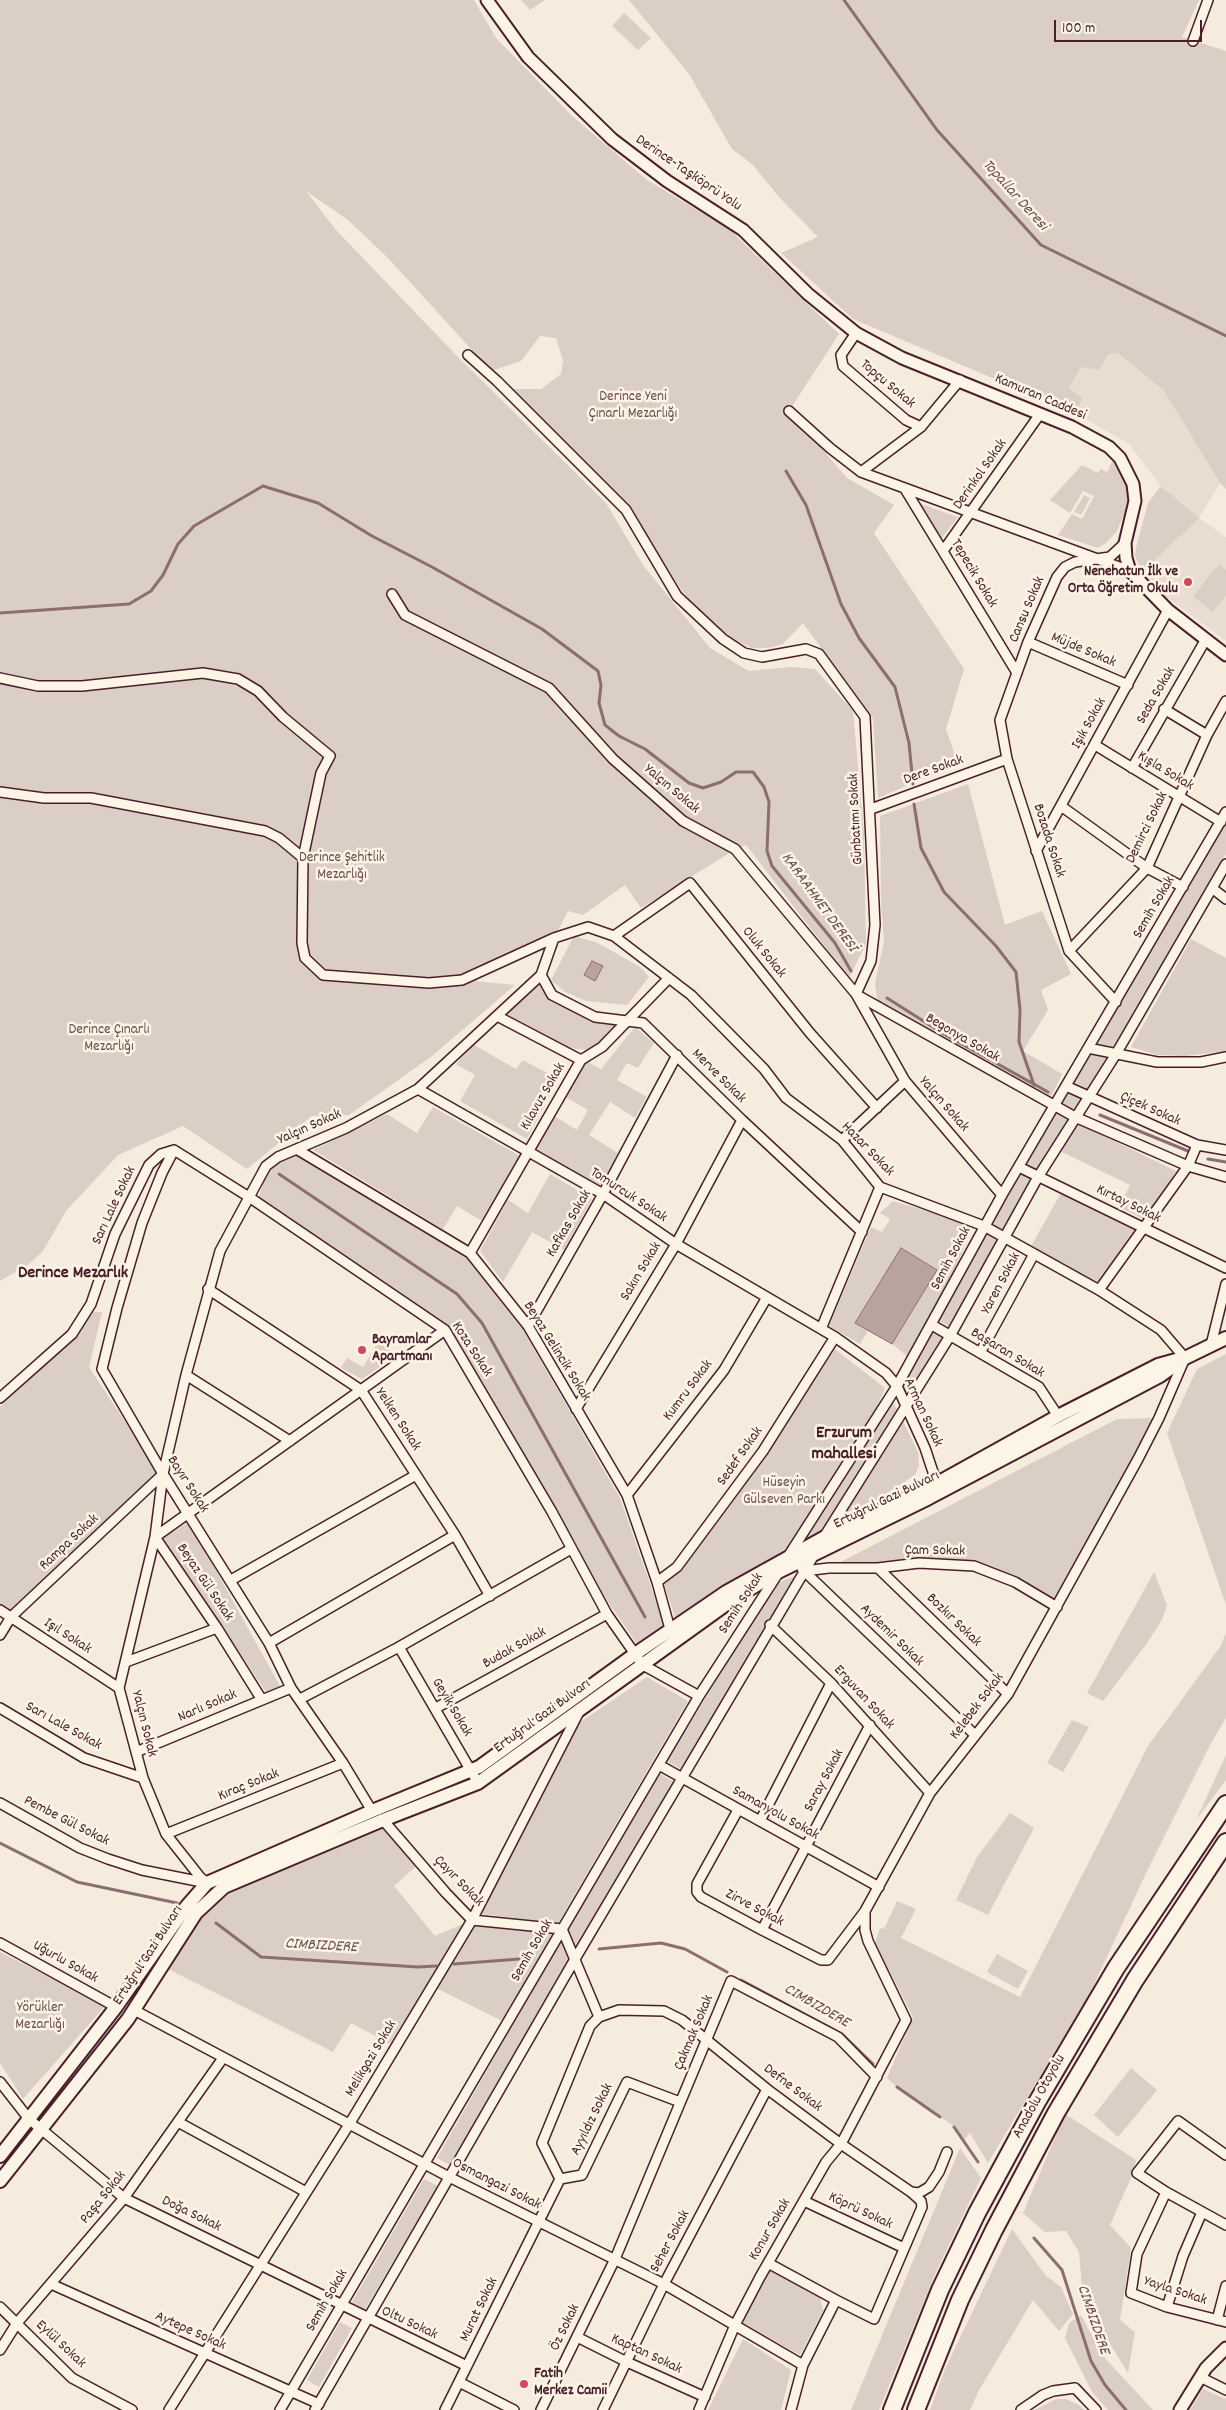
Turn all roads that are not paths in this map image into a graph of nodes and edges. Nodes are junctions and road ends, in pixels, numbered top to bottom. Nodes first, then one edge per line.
1 (487, 0) edge
2 (1208, 0) edge
3 (1193, 42) dead end
4 (840, 320) joint
5 (856, 333) junction
6 (468, 356) dead end
7 (960, 380) junction
8 (789, 411) dead end
9 (1040, 414) junction
10 (920, 427) junction
11 (861, 472) junction
12 (905, 489) junction
13 (971, 514) junction
14 (1125, 543) junction
15 (943, 551) junction
16 (1097, 559) junction
17 (1130, 570) junction
18 (392, 594) dead end
19 (1168, 610) junction
20 (1206, 640) junction
21 (1028, 642) junction
22 (1226, 655) edge
23 (1017, 673) junction
24 (0, 678) edge
25 (1128, 685) junction
26 (1226, 701) edge
27 (1164, 710) junction
28 (1207, 735) junction
29 (1095, 745) junction
30 (1007, 759) junction
31 (1132, 768) junction
32 (0, 792) edge
33 (1179, 796) junction
34 (1061, 806) junction
35 (871, 809) junction
36 (1226, 812) edge
37 (1220, 822) junction
38 (1036, 851) junction
39 (303, 858) junction
40 (1226, 864) edge
41 (1147, 868) junction
42 (1183, 887) junction
43 (1212, 888) junction
44 (1226, 899) edge
45 (614, 936) junction
46 (554, 938) junction
47 (1070, 951) junction
48 (541, 975) junction
49 (669, 978) junction
50 (856, 994) junction
51 (1116, 1002) junction
52 (497, 1016) junction
53 (627, 1019) junction
54 (1088, 1048) junction
55 (1116, 1054) junction
56 (677, 1055) junction
57 (1226, 1057) edge
58 (581, 1060) junction
59 (905, 1082) junction
60 (1066, 1086) junction
61 (418, 1089) junction
62 (1078, 1092) junction
63 (1060, 1096) junction
64 (1088, 1098) junction
65 (1055, 1107) junction
66 (877, 1108) junction
67 (1081, 1108) junction
68 (1066, 1112) junction
69 (1075, 1117) junction
70 (742, 1120) junction
71 (842, 1140) junction
72 (1197, 1145) junction
73 (174, 1150) junction
74 (298, 1150) junction
75 (1226, 1150) edge
76 (528, 1152) junction
77 (1188, 1166) junction
78 (1018, 1167) junction
79 (1038, 1177) junction
80 (1226, 1177) edge
81 (880, 1187) junction
82 (603, 1194) junction
83 (1002, 1195) junction
84 (249, 1197) junction
85 (984, 1226) junction
86 (1145, 1229) junction
87 (862, 1232) junction
88 (1004, 1237) junction
89 (676, 1244) junction
90 (470, 1253) junction
91 (1034, 1254) junction
92 (1226, 1268) edge
93 (1226, 1284) edge
94 (208, 1289) junction
95 (1099, 1290) junction
96 (766, 1299) junction
97 (528, 1326) junction
98 (932, 1326) junction
99 (821, 1329) junction
100 (445, 1330) junction
101 (950, 1336) junction
102 (835, 1337) junction
103 (1226, 1338) edge
104 (1211, 1345) junction
105 (980, 1353) junction
106 (1185, 1358) junction
107 (186, 1375) junction
108 (898, 1386) junction
109 (361, 1390) junction
110 (0, 1398) edge
111 (906, 1404) junction
112 (576, 1409) junction
113 (1058, 1416) junction
114 (290, 1441) junction
115 (163, 1474) junction
116 (416, 1475) junction
117 (937, 1484) junction
118 (627, 1496) junction
119 (190, 1514) junction
120 (455, 1535) junction
121 (155, 1536) junction
122 (825, 1537) junction
123 (571, 1550) junction
124 (814, 1555) junction
125 (796, 1564) junction
126 (878, 1568) junction
127 (778, 1572) junction
128 (231, 1580) junction
129 (657, 1582) junction
130 (490, 1596) junction
131 (1057, 1607) junction
132 (0, 1610) edge
133 (607, 1614) junction
134 (11, 1617) junction
135 (770, 1625) junction
136 (218, 1628) junction
137 (670, 1629) junction
138 (0, 1635) edge
139 (269, 1643) junction
140 (399, 1648) junction
141 (635, 1654) junction
142 (126, 1662) junction
143 (643, 1665) junction
144 (832, 1683) junction
145 (119, 1688) junction
146 (291, 1688) junction
147 (1008, 1694) junction
148 (699, 1696) junction
149 (300, 1699) junction
150 (262, 1700) junction
151 (0, 1708) edge
152 (436, 1708) junction
153 (580, 1711) junction
154 (870, 1725) junction
155 (975, 1735) junction
156 (136, 1752) junction
157 (343, 1763) junction
158 (659, 1765) junction
159 (472, 1770) junction
160 (682, 1777) junction
161 (143, 1778) junction
162 (478, 1783) junction
163 (930, 1793) junction
164 (0, 1803) edge
165 (1226, 1804) edge
166 (738, 1810) junction
167 (372, 1811) junction
168 (383, 1820) junction
169 (760, 1821) junction
170 (166, 1834) junction
171 (1226, 1842) edge
172 (806, 1847) junction
173 (207, 1883) junction
174 (878, 1887) junction
175 (865, 1912) junction
176 (472, 1920) junction
177 (562, 1929) junction
178 (762, 1930) junction
179 (0, 1943) edge
180 (575, 1959) junction
181 (116, 2007) junction
182 (134, 2010) junction
183 (599, 2017) junction
184 (707, 2041) junction
185 (223, 2058) junction
186 (879, 2074) junction
187 (0, 2082) edge
188 (768, 2089) junction
189 (680, 2102) junction
190 (29, 2119) junction
191 (178, 2122) junction
192 (350, 2123) junction
193 (43, 2129) junction
194 (841, 2144) junction
195 (947, 2152) dead end
196 (1226, 2155) edge
197 (0, 2156) edge
198 (424, 2163) junction
199 (451, 2178) junction
200 (560, 2179) junction
201 (0, 2182) edge
202 (306, 2192) junction
203 (912, 2192) junction
204 (1166, 2192) junction
205 (124, 2198) junction
206 (804, 2201) junction
207 (1202, 2212) junction
208 (539, 2222) junction
209 (1226, 2225) edge
210 (904, 2248) junction
211 (615, 2259) junction
212 (768, 2264) junction
213 (261, 2265) junction
214 (51, 2284) junction
215 (664, 2284) junction
216 (1226, 2286) edge
217 (836, 2300) junction
218 (340, 2306) junction
219 (0, 2307) edge
220 (1167, 2307) junction
221 (369, 2320) junction
222 (1222, 2321) edge
223 (17, 2323) junction
224 (735, 2325) junction
225 (577, 2337) junction
226 (1226, 2348) edge
227 (0, 2350) edge
228 (205, 2353) junction
229 (627, 2362) junction
230 (803, 2365) junction
231 (467, 2366) junction
232 (1200, 2377) junction
233 (459, 2382) junction
234 (1226, 2390) edge
235 (290, 2392) junction
236 (705, 2397) junction
237 (317, 2407) edge
238 (132, 2410) edge
239 (169, 2410) edge
240 (280, 2410) edge
241 (444, 2410) edge
242 (514, 2410) edge
243 (541, 2410) edge
244 (603, 2410) edge
245 (699, 2410) edge
246 (791, 2410) edge
247 (892, 2410) edge
248 (916, 2410) edge
249 (1021, 2410) edge
250 (1096, 2410) edge
251 (1180, 2410) edge

1 - 4 street, Derince-Taşköprü Yolu
2 - 3 street
4 - 5 street, Kamuran Caddesi
5 - 7 street, Kamuran Caddesi
5 - 10 street, Topçu Sokak
6 - 35 street, Günbatımı Sokak
7 - 9 street, Kamuran Caddesi
7 - 10 street, Topçu Sokak
8 - 11 street
9 - 13 street, Derinkol Sokak
9 - 14 street, Kamuran Caddesi
10 - 11 street, Topçu Sokak
11 - 12 street
12 - 13 street
12 - 15 street, Tepecik Sokak
13 - 15 street, Derinkol Sokak
13 - 16 street
14 - 16 street, Cansu Sokak
14 - 17 street, Kamuran Caddesi
15 - 23 street, Tepecik Sokak
16 - 17 street
16 - 21 street, Cansu Sokak
17 - 19 street
18 - 50 street, Yalçın Sokak
19 - 20 street
19 - 25 street, Işık Sokak
20 - 22 street
20 - 27 street, Seda Sokak
21 - 23 street, Cansu Sokak
21 - 25 street, Müjde Sokak
23 - 30 street, Bozada Sokak
24 - 39 street
25 - 29 street, Işık Sokak
26 - 28 street, Demirci Sokak
27 - 28 street
27 - 31 street, Seda Sokak
28 - 33 street, Demirci Sokak
29 - 31 street, Kışla Sokak
29 - 34 street, Işık Sokak
30 - 35 street, Dere Sokak
30 - 38 street, Bozada Sokak
31 - 33 street, Kışla Sokak
32 - 39 street
33 - 37 street, Kışla Sokak
33 - 41 street, Demirci Sokak
34 - 38 street, Işık Sokak
34 - 41 street
35 - 50 street, Günbatımı Sokak
36 - 37 street, Semih Sokak
37 - 42 street, Semih Sokak
38 - 47 street, Bozada Sokak
39 - 46 street
40 - 43 street
41 - 42 street
41 - 47 street, Demirci Sokak
42 - 51 street, Semih Sokak
43 - 44 street
43 - 55 street
45 - 46 street, Hazar Sokak
45 - 49 street, Hazar Sokak
45 - 66 street, Oluk Sokak
46 - 48 street, Yalçın Sokak
47 - 51 street, Bozada Sokak
48 - 52 street, Yalçın Sokak
48 - 53 street, Merve Sokak
49 - 53 street, Kılavuz Sokak
49 - 71 street, Hazar Sokak
50 - 59 street, Yalçın Sokak
50 - 65 street, Begonya Sokak
51 - 54 street, Semih Sokak
52 - 58 street
52 - 61 street, Yalçın Sokak
53 - 56 street, Merve Sokak
53 - 58 street, Kılavuz Sokak
54 - 55 street
54 - 60 street, Semih Sokak
55 - 57 street
55 - 64 street
56 - 70 street, Merve Sokak
56 - 82 street, Kafkas Sokak
58 - 76 street, Kılavuz Sokak
59 - 66 street
59 - 83 street, Yalçın Sokak
60 - 62 street, Çiçek Sokak
60 - 63 street, Semih Sokak
61 - 74 street, Yalçın Sokak
61 - 76 street, Tomurcuk Sokak
62 - 63 street
62 - 64 street, Çiçek Sokak
62 - 67 street
63 - 65 street, Semih Sokak
63 - 68 street
64 - 67 street
64 - 72 street, Çiçek Sokak
65 - 68 street, Begonya Sokak
65 - 78 street, Semih Sokak
66 - 71 street
67 - 68 street
67 - 69 street
68 - 69 street, Begonya Sokak
69 - 77 street
69 - 79 street
70 - 87 street, Merve Sokak
70 - 89 street, Sakın Sokak
71 - 81 street, Hazar Sokak
72 - 75 street, Çiçek Sokak
72 - 77 street
73 - 84 street, Koza Sokak
73 - 110 street, Sarı Lale Sokak
73 - 115 street, Bayır Sokak
74 - 84 street, Yalçın Sokak
74 - 90 street, Beyaz Gelincik Sokak
76 - 82 street, Tomurcuk Sokak
76 - 90 street, Kılavuz Sokak
77 - 80 street
77 - 86 street
78 - 79 street, Kırtay Sokak
78 - 83 street, Semih Sokak
79 - 86 street, Kırtay Sokak
79 - 88 street
81 - 85 street, Hazar Sokak
81 - 87 street
82 - 89 street, Tomurcuk Sokak
82 - 97 street, Kafkas Sokak
83 - 85 street, Semih Sokak
84 - 94 street, Yalçın Sokak
84 - 100 street, Koza Sokak
85 - 88 street, Hazar Sokak
85 - 98 street, Semih Sokak
86 - 92 street, Kırtay Sokak
86 - 95 street
87 - 99 street
88 - 91 street, Hazar Sokak
88 - 101 street
89 - 96 street, Tomurcuk Sokak
89 - 112 street, Sakın Sokak
90 - 97 street, Beyaz Gelincik Sokak
91 - 95 street, Hazar Sokak
91 - 105 street, Yaren Sokak
93 - 104 street
94 - 107 street, Yalçın Sokak
94 - 109 street, Yelken Sokak
95 - 106 street, Hazar Sokak
96 - 99 street, Tomurcuk Sokak
96 - 118 street, Kumru Sokak
97 - 112 street, Beyaz Gelincik Sokak
98 - 101 street, Başaran Sokak
98 - 108 street, Semih Sokak
99 - 102 street, Arman Sokak
100 - 109 street
100 - 123 street, Koza Sokak
101 - 105 street, Başaran Sokak
101 - 111 street
102 - 108 street, Arman Sokak
102 - 129 street, Sedef Sokak
103 - 104 main road, Ertuğrul Gazi Bulvarı
104 - 106 main road, Ertuğrul Gazi Bulvarı
105 - 113 street, Başaran Sokak
106 - 113 main road, Ertuğrul Gazi Bulvarı
106 - 124 main road, Ertuğrul Gazi Bulvarı
106 - 131 street, Kelebek Sokak
107 - 114 street
107 - 115 street, Yalçın Sokak
108 - 111 street, Arman Sokak
108 - 125 street, Semih Sokak
109 - 114 street
109 - 116 street, Yelken Sokak
111 - 117 street, Arman Sokak
111 - 122 street
112 - 118 street, Beyaz Gelincik Sokak
113 - 117 main road, Ertuğrul Gazi Bulvarı
114 - 119 street
115 - 119 street, Bayır Sokak
115 - 121 street, Beyaz Gül Sokak
115 - 134 street, Rampa Sokak
116 - 120 street, Yelken Sokak
116 - 128 street
117 - 122 main road, Ertuğrul Gazi Bulvarı
118 - 129 street, Beyaz Gelincik Sokak
119 - 121 street
119 - 128 street, Bayır Sokak
120 - 130 street, Yelken Sokak
120 - 139 street
121 - 136 street, Beyaz Gül Sokak
121 - 142 street, Yalçın Sokak
122 - 124 street
122 - 125 main road, Ertuğrul Gazi Bulvarı
123 - 130 street
123 - 133 street, Koza Sokak
124 - 125 main road, Ertuğrul Gazi Bulvarı
125 - 126 street, Çam Sokak
125 - 127 main road, Ertuğrul Gazi Bulvarı
125 - 135 street, Semih Sokak
125 - 137 main road, Ertuğrul Gazi Bulvarı
125 - 155 street, Aydemir Sokak
126 - 131 street, Çam Sokak
126 - 147 street, Bozkır Sokak
127 - 143 main road, Ertuğrul Gazi Bulvarı
127 - 148 street, Semih Sokak
128 - 139 street, Bayır Sokak
129 - 137 street, Beyaz Gelincik Sokak
130 - 140 street
131 - 147 street, Kelebek Sokak
132 - 134 street, Işıl Sokak
133 - 141 street, Koza Sokak
133 - 152 street, Budak Sokak
134 - 138 street, Rampa Sokak
134 - 145 street, Işıl Sokak
135 - 144 street, Erguvan Sokak
135 - 160 street, Semih Sokak
136 - 142 street
136 - 150 street, Beyaz Gül Sokak
137 - 141 main road, Ertuğrul Gazi Bulvarı
139 - 146 street, Bayır Sokak
140 - 149 street
140 - 152 street, Geyik Sokak
141 - 143 street, Koza Sokak
141 - 159 main road, Ertuğrul Gazi Bulvarı
142 - 145 street, Yalçın Sokak
143 - 148 street
143 - 153 main road, Ertuğrul Gazi Bulvarı
144 - 154 street, Erguvan Sokak
144 - 169 street
145 - 156 street, Yalçın Sokak
146 - 149 street, Bayır Sokak
146 - 150 street, Narlı Sokak
147 - 155 street, Kelebek Sokak
148 - 158 street, Semih Sokak
149 - 157 street, Bayır Sokak
150 - 156 street, Narlı Sokak
151 - 161 street, Sarı Lale Sokak
152 - 159 street, Geyik Sokak
153 - 162 main road, Ertuğrul Gazi Bulvarı
153 - 176 street, Melikgazi Sokak
154 - 163 street, Erguvan Sokak
154 - 172 street, Saray Sokak
155 - 163 street, Kelebek Sokak
156 - 161 street, Yalçın Sokak
157 - 167 street, Bayır Sokak
157 - 170 street, Kıraç Sokak
158 - 160 street, Samanyolu Sokak
158 - 177 street, Semih Sokak
159 - 162 street, Geyik Sokak
159 - 167 main road, Ertuğrul Gazi Bulvarı
160 - 166 street, Samanyolu Sokak
160 - 180 street, Semih Sokak
161 - 170 street, Yalçın Sokak
162 - 168 main road, Ertuğrul Gazi Bulvarı
163 - 174 street, Kelebek Sokak
164 - 173 street, Pembe Gül Sokak
165 - 247 highway, Anadolu Otoyolu
166 - 169 street, Samanyolu Sokak
166 - 178 street, Zirve Sokak
167 - 173 main road, Ertuğrul Gazi Bulvarı
168 - 176 street, Çayır Sokak
168 - 182 main road, Ertuğrul Gazi Bulvarı
169 - 172 street, Samanyolu Sokak
170 - 173 street, Yalçın Sokak
171 - 248 highway, Anadolu Otoyolu
172 - 174 street, Samanyolu Sokak
172 - 178 street, Saray Sokak
173 - 181 main road, Ertuğrul Gazi Bulvarı
174 - 175 street, Kelebek Sokak
175 - 178 street, Zirve Sokak
175 - 186 street
176 - 177 street, Çayır Sokak
176 - 192 street, Melikgazi Sokak
177 - 180 street
177 - 198 street, Semih Sokak
179 - 181 street, Uğurlu Sokak
180 - 183 street
180 - 199 street, Semih Sokak
181 - 190 main road, Ertuğrul Gazi Bulvarı
182 - 185 street, Osmangazi Sokak
182 - 193 main road, Ertuğrul Gazi Bulvarı
183 - 184 street, Defne Sokak
183 - 200 street
184 - 186 street, Çakmak Sokak
184 - 188 street, Defne Sokak
184 - 189 street, Çakmak Sokak
185 - 191 street, Paşa Sokak
185 - 192 street, Osmangazi Sokak
186 - 194 street, Konur Sokak
187 - 190 street, Doğa Sokak
188 - 194 street, Defne Sokak
188 - 215 street, Seher Sokak
189 - 200 street, Ayyıldız Sokak
189 - 211 street, Çakmak Sokak
190 - 193 street, Doğa Sokak
190 - 197 main road, Ertuğrul Gazi Bulvarı
191 - 202 street
191 - 205 street, Paşa Sokak
192 - 198 street, Osmangazi Sokak
192 - 202 street, Melikgazi Sokak
193 - 201 main road, Ertuğrul Gazi Bulvarı
193 - 205 street, Doğa Sokak
194 - 203 street, Defne Sokak
194 - 206 street, Konur Sokak
195 - 203 street
196 - 204 street
198 - 199 street, Osmangazi Sokak
198 - 218 street, Semih Sokak
199 - 208 street, Osmangazi Sokak
199 - 221 street, Semih Sokak
200 - 208 street, Murat Sokak
202 - 213 street, Melikgazi Sokak
203 - 210 street, Köprü Sokak
204 - 207 street
204 - 220 street, Yayla Sokak
205 - 213 street, Doğa Sokak
205 - 214 street, Paşa Sokak
206 - 210 street, Köprü Sokak
206 - 212 street, Konur Sokak
207 - 209 street
207 - 220 street
208 - 211 street, Osmangazi Sokak
208 - 231 street, Murat Sokak
210 - 217 street, Köprü Sokak
211 - 215 street, Osmangazi Sokak
211 - 225 street, Öz Sokak
212 - 217 street
212 - 224 street, Konur Sokak
213 - 218 street, Doğa Sokak
213 - 228 street, Melikgazi Sokak
214 - 223 street, Paşa Sokak
214 - 228 street, Aytepe Sokak
215 - 224 street, Osmangazi Sokak
215 - 229 street, Seher Sokak
216 - 222 street
217 - 230 street
218 - 221 street, Oltu Sokak
218 - 235 street, Semih Sokak
219 - 223 street, Eylül Sokak
220 - 222 street, Yayla Sokak
221 - 231 street, Oltu Sokak
221 - 237 street, Semih Sokak
223 - 227 street, Paşa Sokak
223 - 238 street, Eylül Sokak
224 - 230 street, Osmangazi Sokak
224 - 236 street, Konur Sokak
225 - 229 street, Kaptan Sokak
225 - 243 street, Öz Sokak
226 - 232 street
228 - 235 street, Aytepe Sokak
228 - 239 street, Melikgazi Sokak
229 - 236 street, Kaptan Sokak
229 - 244 street, Seher Sokak
230 - 246 street
231 - 233 street, Murat Sokak
232 - 234 street
232 - 251 street
233 - 241 street, Murat Sokak
233 - 242 street
235 - 237 street, Aytepe Sokak
235 - 240 street, Semih Sokak
236 - 245 street, Konur Sokak
249 - 250 street

